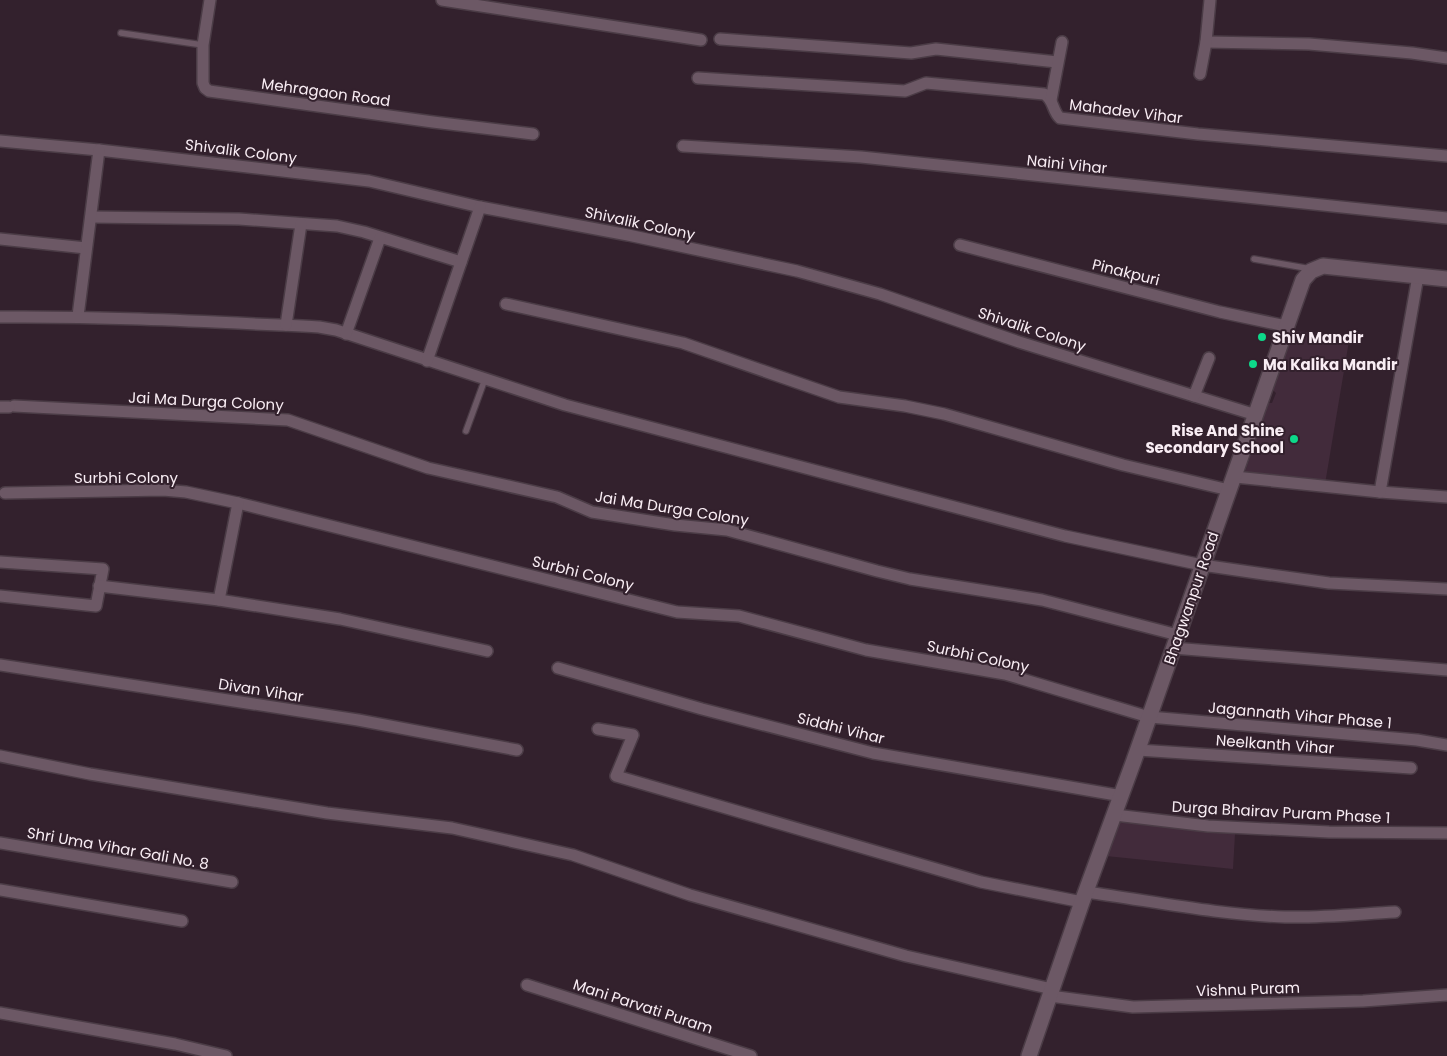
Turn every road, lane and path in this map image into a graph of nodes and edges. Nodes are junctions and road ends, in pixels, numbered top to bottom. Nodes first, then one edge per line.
1 (210, 0) edge
2 (442, 0) edge
3 (1210, 0) edge
4 (121, 32) dead end
5 (720, 39) dead end
6 (701, 40) dead end
7 (1062, 42) dead end
8 (1206, 42) junction
9 (202, 45) junction
10 (1447, 58) edge
11 (1057, 62) junction
12 (1200, 74) dead end
13 (698, 78) dead end
14 (1051, 100) junction
15 (533, 134) dead end
16 (0, 141) edge
17 (683, 146) dead end
18 (99, 150) junction
19 (1447, 156) edge
20 (480, 207) junction
21 (91, 217) junction
22 (1447, 218) edge
23 (301, 224) junction
24 (380, 238) junction
25 (0, 239) edge
26 (960, 245) dead end
27 (86, 248) junction
28 (1254, 259) dead end
29 (461, 262) junction
30 (1316, 269) junction
31 (1418, 276) junction
32 (1447, 279) edge
33 (506, 304) dead end
34 (78, 316) junction
35 (0, 317) edge
36 (286, 326) junction
37 (1286, 326) junction
38 (346, 334) junction
39 (1209, 358) dead end
40 (428, 361) junction
41 (485, 379) junction
42 (1194, 396) junction
43 (8, 407) edge
44 (1256, 415) junction
45 (466, 431) dead end
46 (1232, 484) junction
47 (1380, 492) junction
48 (5, 493) dead end
49 (1447, 497) edge
50 (238, 503) junction
51 (0, 562) edge
52 (1202, 565) junction
53 (99, 586) junction
54 (1447, 590) edge
55 (0, 596) edge
56 (219, 600) junction
57 (1176, 642) junction
58 (487, 651) dead end
59 (0, 665) edge
60 (558, 668) dead end
61 (1447, 670) edge
62 (1149, 717) junction
63 (598, 729) dead end
64 (1447, 745) edge
65 (517, 750) dead end
66 (1138, 750) junction
67 (0, 756) edge
68 (1411, 768) dead end
69 (1122, 796) junction
70 (1115, 815) junction
71 (1447, 833) edge
72 (0, 843) edge
73 (232, 882) dead end
74 (0, 890) edge
75 (1084, 897) junction
76 (1396, 912) dead end
77 (182, 921) dead end
78 (527, 985) dead end
79 (1051, 992) junction
80 (1447, 995) edge
81 (0, 1013) edge
82 (226, 1056) edge
83 (751, 1056) edge
84 (1029, 1056) edge

1 - 9 street, Mehragaon Road
2 - 6 street
3 - 8 street
4 - 9 lane
5 - 11 street
7 - 11 street
8 - 10 street
8 - 12 street
9 - 15 street, Mehragaon Road
11 - 14 street
13 - 14 street, Mahadev Vihar
14 - 19 street, Mahadev Vihar
16 - 18 street, Shivalik Colony
17 - 22 street, Naini Vihar
18 - 20 street, Shivalik Colony
18 - 21 street
20 - 29 street
20 - 42 street, Shivalik Colony
21 - 23 street
21 - 27 street
23 - 24 street
23 - 36 street
24 - 29 street
24 - 38 street
25 - 27 street
26 - 37 street, Pinakpuri
27 - 34 street
28 - 30 lane
29 - 40 street
30 - 31 street
30 - 37 street, Bhagwanpur Road
31 - 32 street
31 - 47 street
33 - 46 street
34 - 35 street
34 - 36 street
36 - 38 street
37 - 44 street, Bhagwanpur Road
38 - 40 street
39 - 42 street
40 - 41 street
41 - 45 lane
41 - 52 street
42 - 44 street, Shivalik Colony
43 - 57 street, Jai Ma Durga Colony
44 - 46 street, Bhagwanpur Road
46 - 47 street
46 - 52 street, Bhagwanpur Road
47 - 49 street
48 - 50 street, Surbhi Colony
50 - 56 street
50 - 62 street, Surbhi Colony
51 - 53 street
52 - 54 street
52 - 57 street, Bhagwanpur Road
53 - 55 street
53 - 56 street
56 - 58 street
57 - 61 street, Jai Ma Durga Colony
57 - 62 street, Bhagwanpur Road
59 - 65 street, Divan Vihar
60 - 69 street, Siddhi Vihar
62 - 64 street, Jagannath Vihar Phase 1
62 - 66 street, Bhagwanpur Road
63 - 75 street
66 - 68 street, Neelkanth Vihar
66 - 69 street, Bhagwanpur Road
67 - 79 street, Vishnu Puram
69 - 70 street, Bhagwanpur Road
70 - 71 street, Durga Bhairav Puram Phase 1
70 - 75 street, Bhagwanpur Road
72 - 73 street, Shri Uma Vihar Gali No. 8
74 - 77 street
75 - 76 street
75 - 79 street, Bhagwanpur Road
78 - 83 street, Mani Parvati Puram
79 - 80 street, Vishnu Puram
79 - 84 street, Bhagwanpur Road
81 - 82 street

